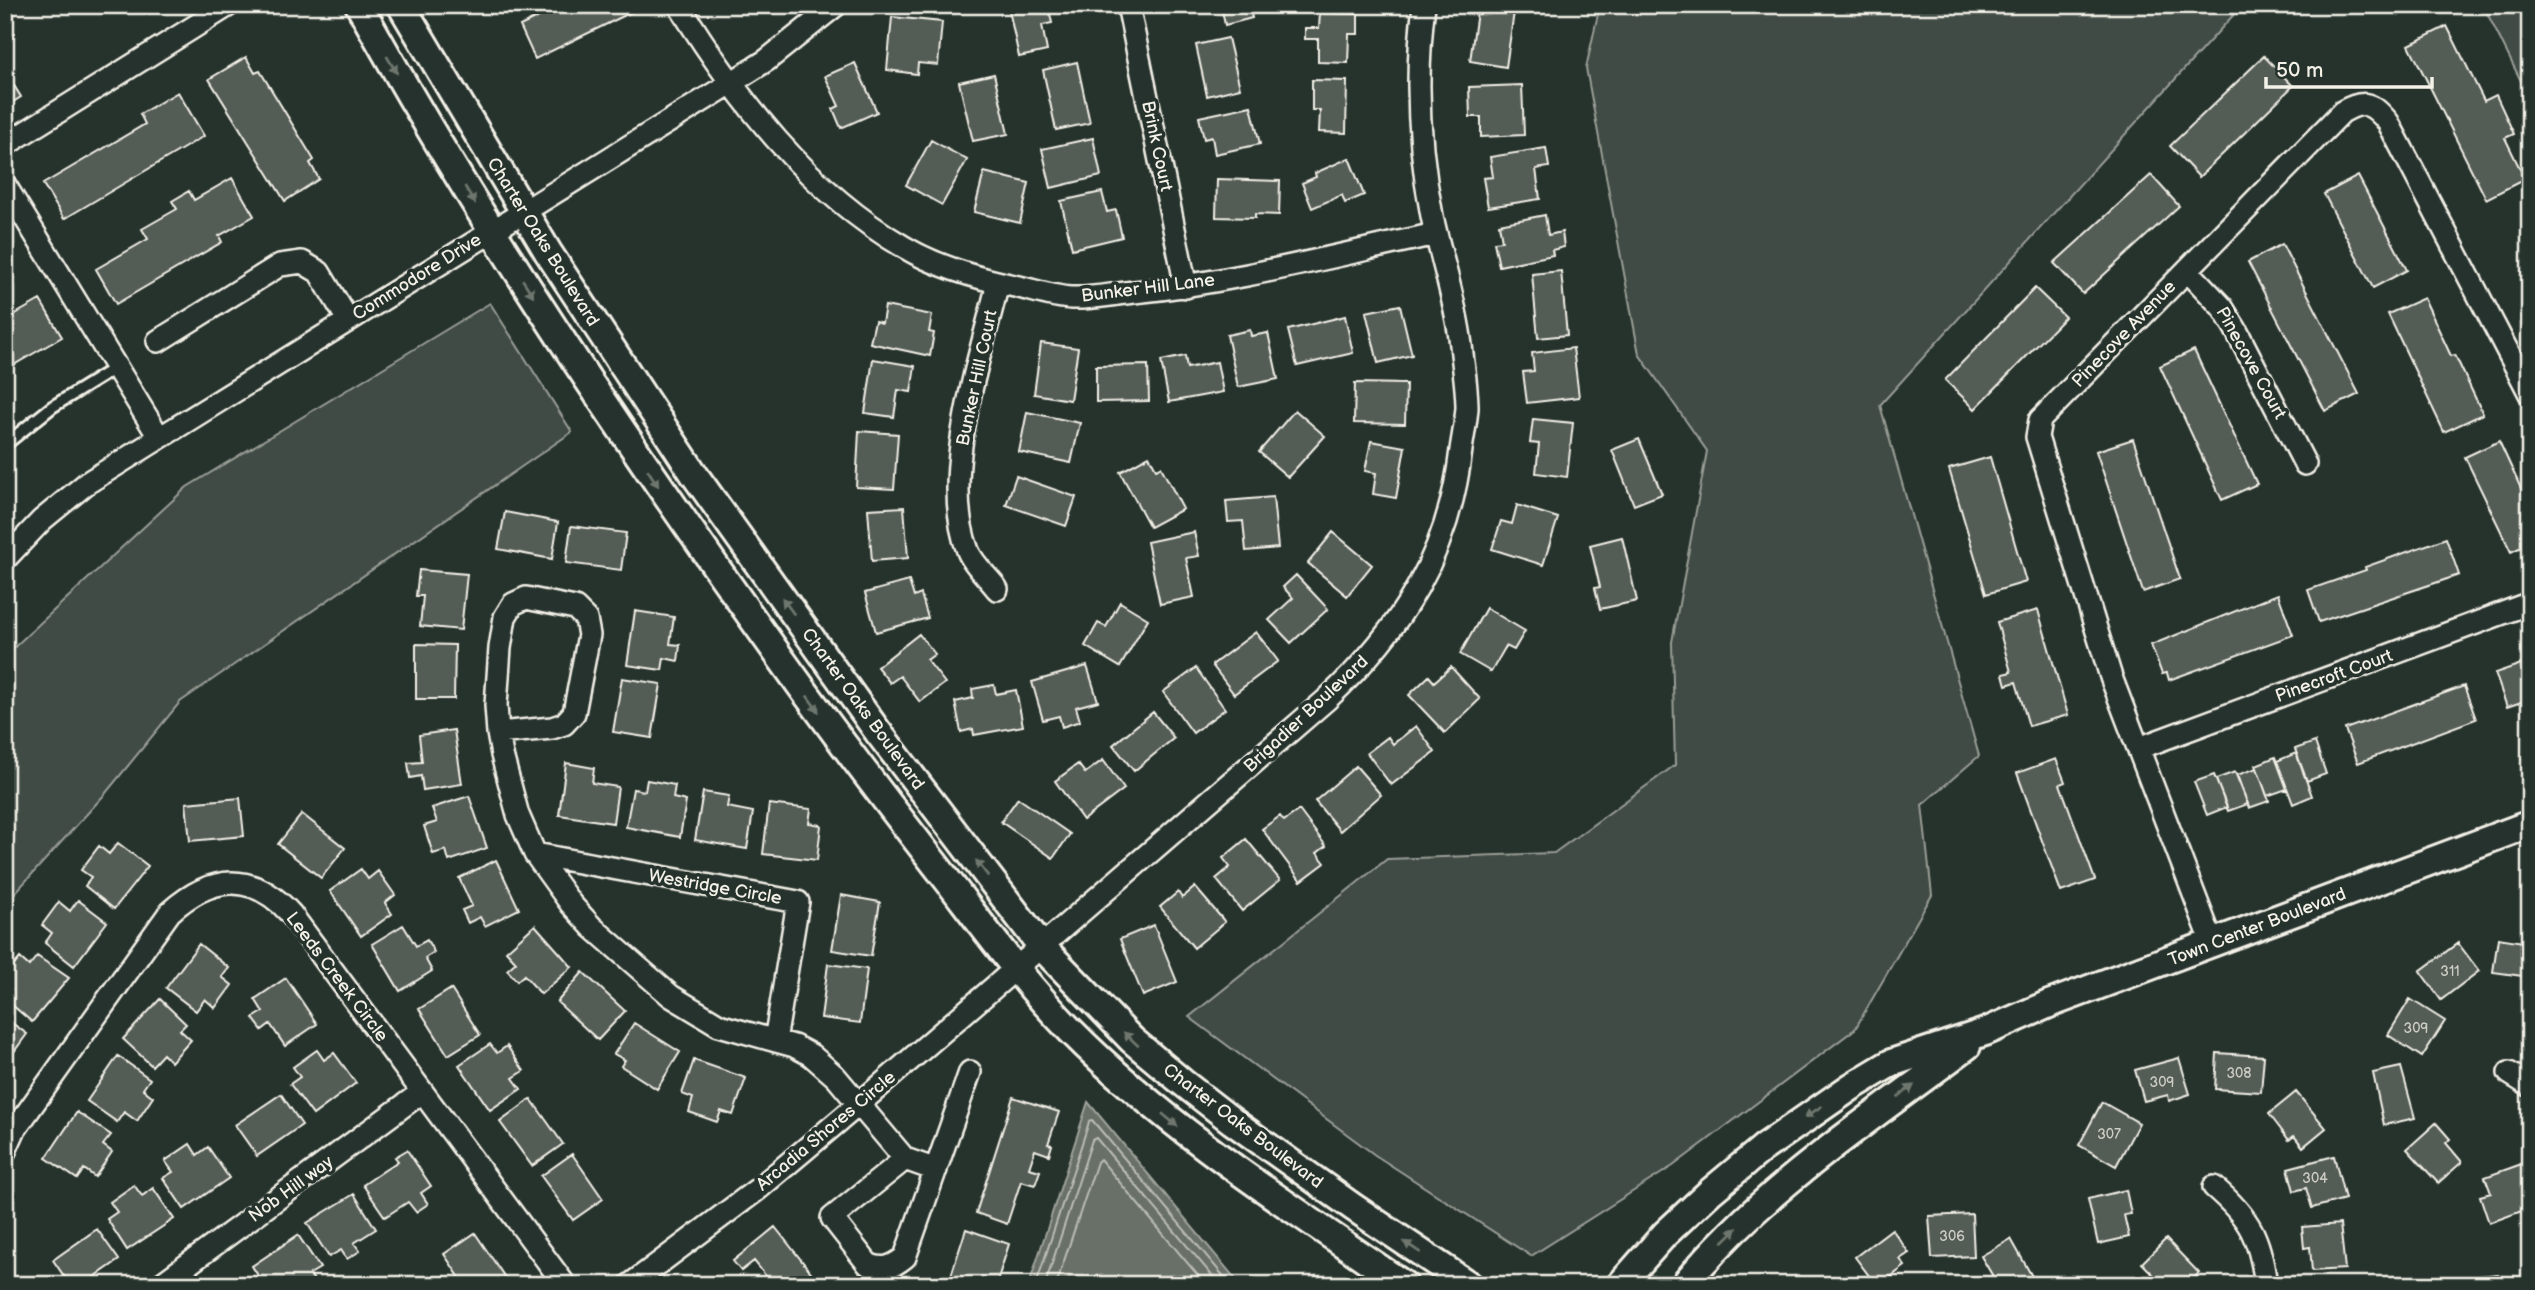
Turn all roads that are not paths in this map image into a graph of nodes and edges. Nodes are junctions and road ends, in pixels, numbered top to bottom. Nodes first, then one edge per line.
1 (229, 5) edge
2 (359, 5) edge
3 (401, 5) edge
4 (679, 5) edge
5 (836, 5) edge
6 (1128, 5) edge
7 (1424, 5) edge
8 (731, 83) junction
9 (5, 145) edge
10 (5, 185) edge
11 (523, 211) junction
12 (492, 231) junction
13 (1436, 234) junction
14 (2187, 270) junction
15 (998, 283) junction
16 (1186, 287) junction
17 (348, 320) junction
18 (158, 341) dead end
19 (117, 367) junction
20 (2530, 394) edge
21 (159, 436) junction
22 (7, 443) dead end
23 (2305, 464) dead end
24 (5, 559) edge
25 (997, 589) dead end
26 (2530, 603) edge
27 (498, 733) junction
28 (2139, 748) junction
29 (2530, 824) edge
30 (534, 854) junction
31 (2213, 944) junction
32 (1042, 947) junction
33 (1016, 969) junction
34 (1985, 1032) junction
35 (775, 1041) junction
36 (970, 1072) dead end
37 (2509, 1073) dead end
38 (2530, 1086) edge
39 (422, 1092) junction
40 (859, 1104) junction
41 (5, 1152) edge
42 (905, 1159) junction
43 (936, 1170) junction
44 (2214, 1187) dead end
45 (160, 1285) edge
46 (565, 1285) edge
47 (629, 1285) edge
48 (1404, 1285) edge
49 (1469, 1285) edge
50 (1620, 1285) edge
51 (1684, 1285) edge
52 (2266, 1285) edge

1 - 9 street
2 -> 12 street, Charter Oaks Boulevard
3 - 11 street, Charter Oaks Boulevard
4 - 8 street, Bunker Hill Lane
5 - 8 street, Commodore Drive
6 - 16 street, Brink Court
7 - 13 street, Brigadier Boulevard
8 - 11 street, Commodore Drive
8 - 15 street, Bunker Hill Lane
10 - 19 street
11 - 12 street, Commodore Drive
32 -> 11 street, Charter Oaks Boulevard
12 - 17 street, Commodore Drive
12 -> 33 street, Charter Oaks Boulevard
13 - 16 street, Bunker Hill Lane
13 - 32 street, Brigadier Boulevard
14 - 20 street, Pinecove Avenue
14 - 23 street, Pinecove Court
14 - 28 street, Pinecove Avenue
15 - 16 street, Bunker Hill Lane
15 - 25 street, Bunker Hill Court
17 - 18 street
17 - 21 street, Commodore Drive
19 - 21 street
19 - 22 lane
21 - 24 street, Commodore Drive
26 - 28 street, Pinecroft Court
27 - 27 street
27 - 30 street
28 - 31 street, Pinecove Avenue
29 - 31 street, Town Center Boulevard
30 - 35 street
30 - 35 street, Westridge Circle
31 - 34 street, Town Center Boulevard
32 - 33 street, Brigadier Boulevard
49 -> 32 street, Charter Oaks Boulevard
33 - 40 street, Arcadia Shores Circle
33 -> 48 street, Charter Oaks Boulevard
34 -> 50 street, Town Center Boulevard
51 -> 34 street, Town Center Boulevard
35 - 40 street
36 - 43 street
37 - 38 street
39 - 41 street, Leeds Creek Circle
39 - 45 street, Nob Hill way
39 - 46 street, Leeds Creek Circle
40 - 42 street
40 - 47 street, Arcadia Shores Circle
42 - 43 street
42 - 43 street
44 - 52 street

